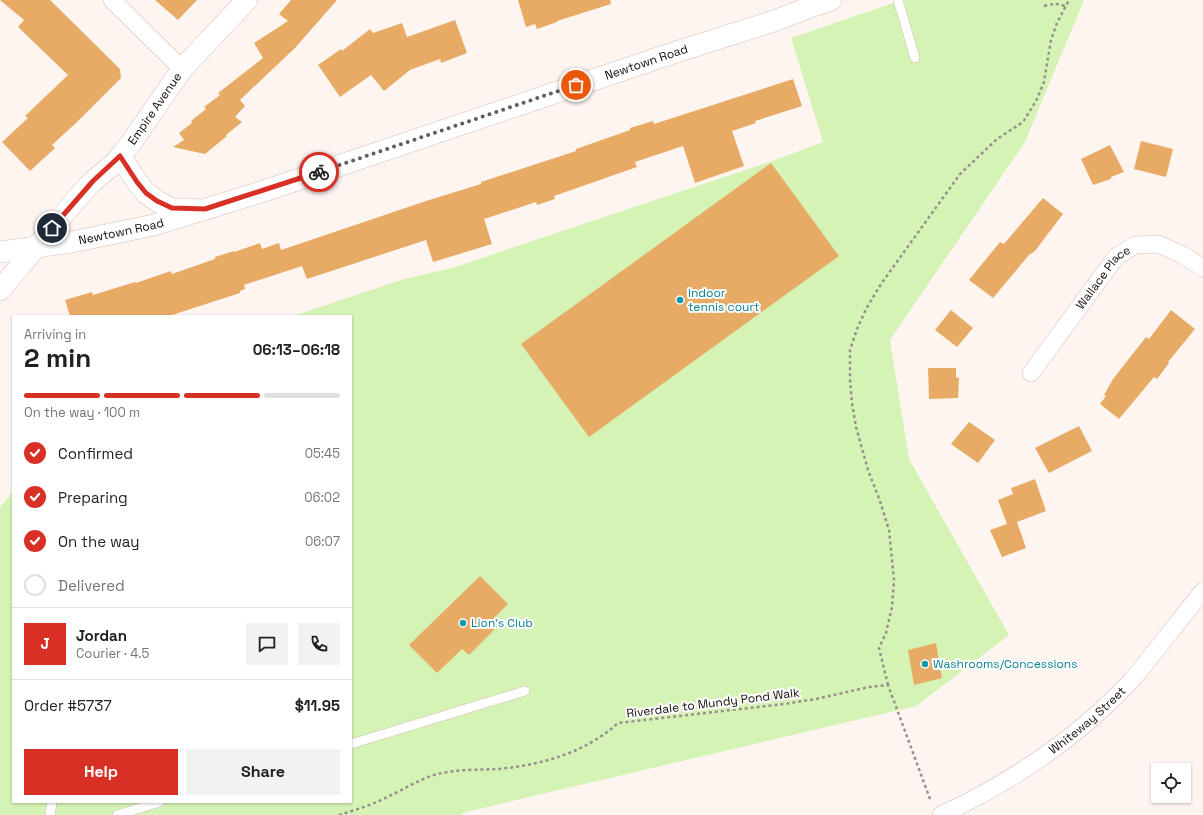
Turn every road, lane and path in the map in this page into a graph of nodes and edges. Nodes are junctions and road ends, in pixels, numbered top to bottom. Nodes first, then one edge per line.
1 (112, 0) edge
2 (247, 0) edge
3 (831, 0) edge
4 (898, 0) edge
5 (1069, 0) edge
6 (1044, 6) dead end
7 (1065, 6) junction
8 (915, 58) dead end
9 (182, 68) junction
10 (120, 156) junction
11 (205, 209) junction
12 (36, 247) junction
13 (0, 252) edge
14 (1203, 268) edge
15 (0, 290) edge
16 (1031, 373) dead end
17 (1203, 591) edge
18 (888, 684) junction
19 (525, 691) dead end
20 (352, 744) edge
21 (930, 799) dead end
22 (52, 803) edge
23 (157, 803) edge
24 (50, 815) edge
25 (117, 815) edge
26 (339, 815) edge
27 (941, 815) edge

1 - 9 street
2 - 9 street, Empire Avenue
3 - 11 street, Newtown Road
4 - 8 lane
5 - 7 path
6 - 7 path
7 - 18 path
9 - 10 street, Empire Avenue
10 - 11 street
10 - 12 street, Empire Avenue
11 - 12 street, Newtown Road
12 - 13 street, Newtown Road
12 - 15 street, Empire Avenue
14 - 16 street, Wallace Place
17 - 27 street, Whiteway Street
18 - 21 path
18 - 26 path, Riverdale to Mundy Pond Walk
19 - 20 lane
22 - 24 lane
23 - 25 lane

